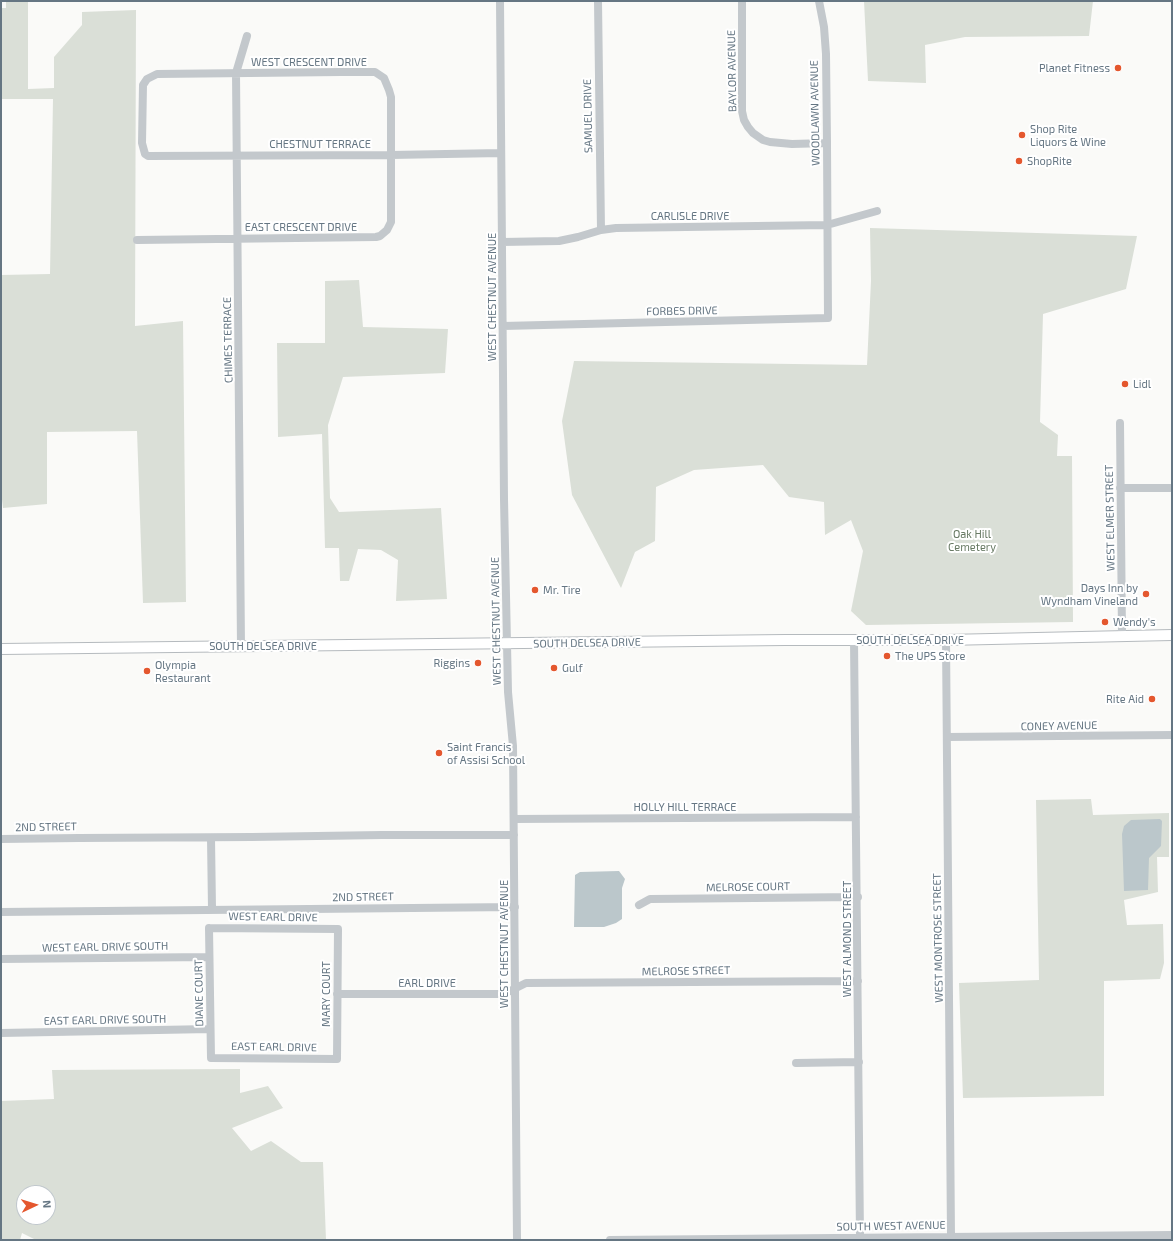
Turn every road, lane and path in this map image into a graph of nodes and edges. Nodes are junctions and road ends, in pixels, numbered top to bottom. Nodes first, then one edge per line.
1 (500, 1) edge
2 (598, 1) edge
3 (742, 1) edge
4 (819, 1) edge
5 (247, 36) dead end
6 (236, 73) junction
7 (828, 143) junction
8 (143, 148) joint
9 (501, 153) junction
10 (391, 155) junction
11 (237, 156) junction
12 (877, 211) dead end
13 (828, 225) junction
14 (601, 230) junction
15 (237, 239) junction
16 (136, 240) dead end
17 (502, 242) junction
18 (827, 285) joint
19 (503, 326) junction
20 (1120, 423) dead end
21 (1120, 488) junction
22 (1172, 488) edge
23 (1158, 635) junction
24 (1172, 635) edge
25 (1122, 636) junction
26 (854, 640) junction
27 (946, 640) junction
28 (1172, 640) edge
29 (507, 644) junction
30 (241, 646) junction
31 (1, 649) edge
32 (1172, 735) edge
33 (947, 737) junction
34 (856, 817) junction
35 (514, 819) junction
36 (514, 836) junction
37 (211, 838) junction
38 (1, 839) edge
39 (858, 897) junction
40 (639, 905) dead end
41 (515, 907) junction
42 (212, 909) junction
43 (1, 912) edge
44 (209, 928) joint
45 (338, 929) joint
46 (209, 957) junction
47 (1, 959) edge
48 (858, 981) junction
49 (515, 988) junction
50 (337, 994) junction
51 (210, 1029) junction
52 (1, 1033) edge
53 (211, 1058) joint
54 (337, 1059) joint
55 (859, 1062) junction
56 (796, 1063) dead end
57 (1172, 1235) edge
58 (951, 1236) junction
59 (860, 1237) junction
60 (1137, 1237) edge
61 (934, 1238) edge
62 (1036, 1238) edge
63 (731, 1239) edge
64 (832, 1239) edge
65 (517, 1240) edge
66 (610, 1240) edge
67 (629, 1240) edge

1 - 9 street, WEST CHESTNUT AVENUE
2 - 14 street, SAMUEL DRIVE
3 - 7 street, BAYLOR AVENUE
4 - 7 street, WOODLAWN AVENUE
5 - 6 street, CHIMES TERRACE
6 - 8 street, WEST CRESCENT DRIVE
6 - 10 street, WEST CRESCENT DRIVE
6 - 11 street, CHIMES TERRACE
7 - 13 street, WOODLAWN AVENUE
8 - 11 street, CHESTNUT TERRACE
9 - 10 street, CHESTNUT TERRACE
9 - 17 street, WEST CHESTNUT AVENUE
10 - 11 street, CHESTNUT TERRACE
10 - 15 street, EAST CRESCENT DRIVE
11 - 15 street, CHIMES TERRACE
12 - 13 street, CARLISLE DRIVE
13 - 14 street, CARLISLE DRIVE
13 - 18 street, WOODLAWN AVENUE
14 - 17 street, CARLISLE DRIVE
15 - 16 street, EAST CRESCENT DRIVE
15 - 30 street, CHIMES TERRACE
17 - 19 street, WEST CHESTNUT AVENUE
18 - 19 street, FORBES DRIVE
19 - 29 street, WEST CHESTNUT AVENUE
20 - 21 street, WEST ELMER STREET
21 - 22 street
21 - 25 street, WEST ELMER STREET
23 - 24 main road, SOUTH DELSEA DRIVE
23 - 25 main road, SOUTH DELSEA DRIVE
23 - 28 main road
25 - 27 main road, SOUTH DELSEA DRIVE
26 - 27 main road, SOUTH DELSEA DRIVE
26 - 29 main road, SOUTH DELSEA DRIVE
26 - 34 street, WEST ALMOND STREET
27 - 33 street, WEST MONTROSE STREET
29 - 30 main road, SOUTH DELSEA DRIVE
29 - 35 street, WEST CHESTNUT AVENUE
30 - 31 main road, SOUTH DELSEA DRIVE
32 - 33 street, CONEY AVENUE
33 - 58 street, WEST MONTROSE STREET
34 - 35 street, HOLLY HILL TERRACE
34 - 39 street, WEST ALMOND STREET
35 - 36 street, WEST CHESTNUT AVENUE
36 - 37 street, 2ND STREET
36 - 41 street, WEST CHESTNUT AVENUE
37 - 38 street, 2ND STREET
37 - 42 street
39 - 40 street, MELROSE COURT
39 - 48 street, WEST ALMOND STREET
41 - 42 street, 2ND STREET
41 - 49 street, WEST CHESTNUT AVENUE
42 - 43 street, 2ND STREET
44 - 45 street, WEST EARL DRIVE
44 - 46 street, DIANE COURT
45 - 50 street, MARY COURT
46 - 47 street, WEST EARL DRIVE SOUTH
46 - 51 street, DIANE COURT
48 - 49 street, MELROSE STREET
48 - 55 street, WEST ALMOND STREET
49 - 50 street, EARL DRIVE
49 - 65 street, WEST CHESTNUT AVENUE
50 - 54 street, MARY COURT
51 - 52 street, EAST EARL DRIVE SOUTH
51 - 53 street, DIANE COURT
53 - 54 street, EAST EARL DRIVE
55 - 56 street
55 - 59 street, WEST ALMOND STREET
57 - 60 street, SOUTH WEST AVENUE
58 - 61 street, SOUTH WEST AVENUE
58 - 62 street, SOUTH WEST AVENUE
59 - 61 street, SOUTH WEST AVENUE
59 - 64 street, SOUTH WEST AVENUE
60 - 62 street, SOUTH WEST AVENUE
63 - 64 street, SOUTH WEST AVENUE
63 - 67 street, SOUTH WEST AVENUE
66 - 67 street, SOUTH WEST AVENUE

